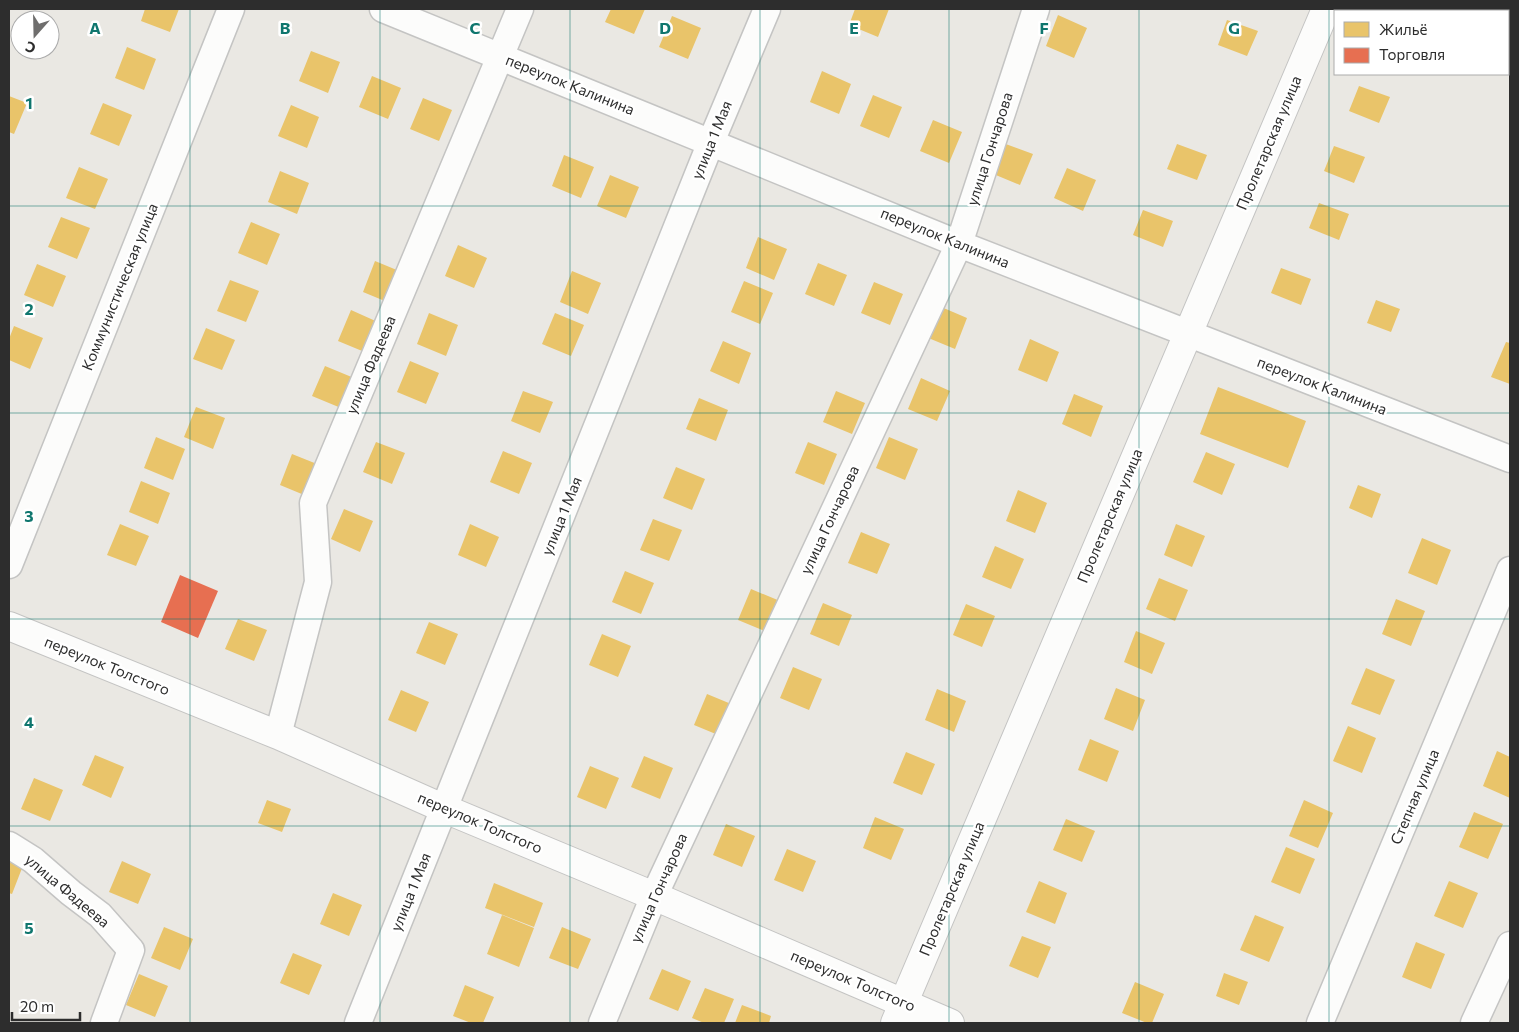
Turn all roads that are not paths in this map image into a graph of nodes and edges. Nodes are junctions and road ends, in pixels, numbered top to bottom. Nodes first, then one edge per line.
1 (231, 9) edge
2 (383, 9) edge
3 (520, 9) edge
4 (767, 9) edge
5 (1036, 9) edge
6 (1326, 9) edge
7 (500, 56) junction
8 (711, 142) junction
9 (959, 244) junction
10 (1188, 334) junction
11 (1510, 459) edge
12 (9, 565) edge
13 (1510, 570) edge
14 (9, 626) edge
15 (278, 734) junction
16 (445, 809) junction
17 (9, 845) edge
18 (654, 896) junction
19 (1510, 945) edge
20 (899, 1013) edge
21 (104, 1023) edge
22 (358, 1023) edge
23 (602, 1023) edge
24 (950, 1023) edge
25 (1320, 1023) edge
26 (1474, 1023) edge

1 - 12 street, Коммунистическая улица
2 - 7 street, переулок Калинина
3 - 7 street, улица Фадеева
4 - 8 street, улица 1 Мая
5 - 9 street, улица Гончарова
6 - 10 main road, Пролетарская улица
7 - 8 street, переулок Калинина
7 - 15 street, улица Фадеева
8 - 9 street, переулок Калинина
8 - 16 street, улица 1 Мая
9 - 10 street, переулок Калинина
9 - 18 street, улица Гончарова
10 - 11 street, переулок Калинина
10 - 20 main road, Пролетарская улица
13 - 25 street, Степная улица
14 - 15 main road, переулок Толстого
15 - 16 main road, переулок Толстого
16 - 18 main road, переулок Толстого
16 - 22 street, улица 1 Мая
17 - 21 street, улица Фадеева
18 - 20 main road, переулок Толстого
18 - 23 street, улица Гончарова
19 - 26 street
20 - 24 main road, переулок Толстого

